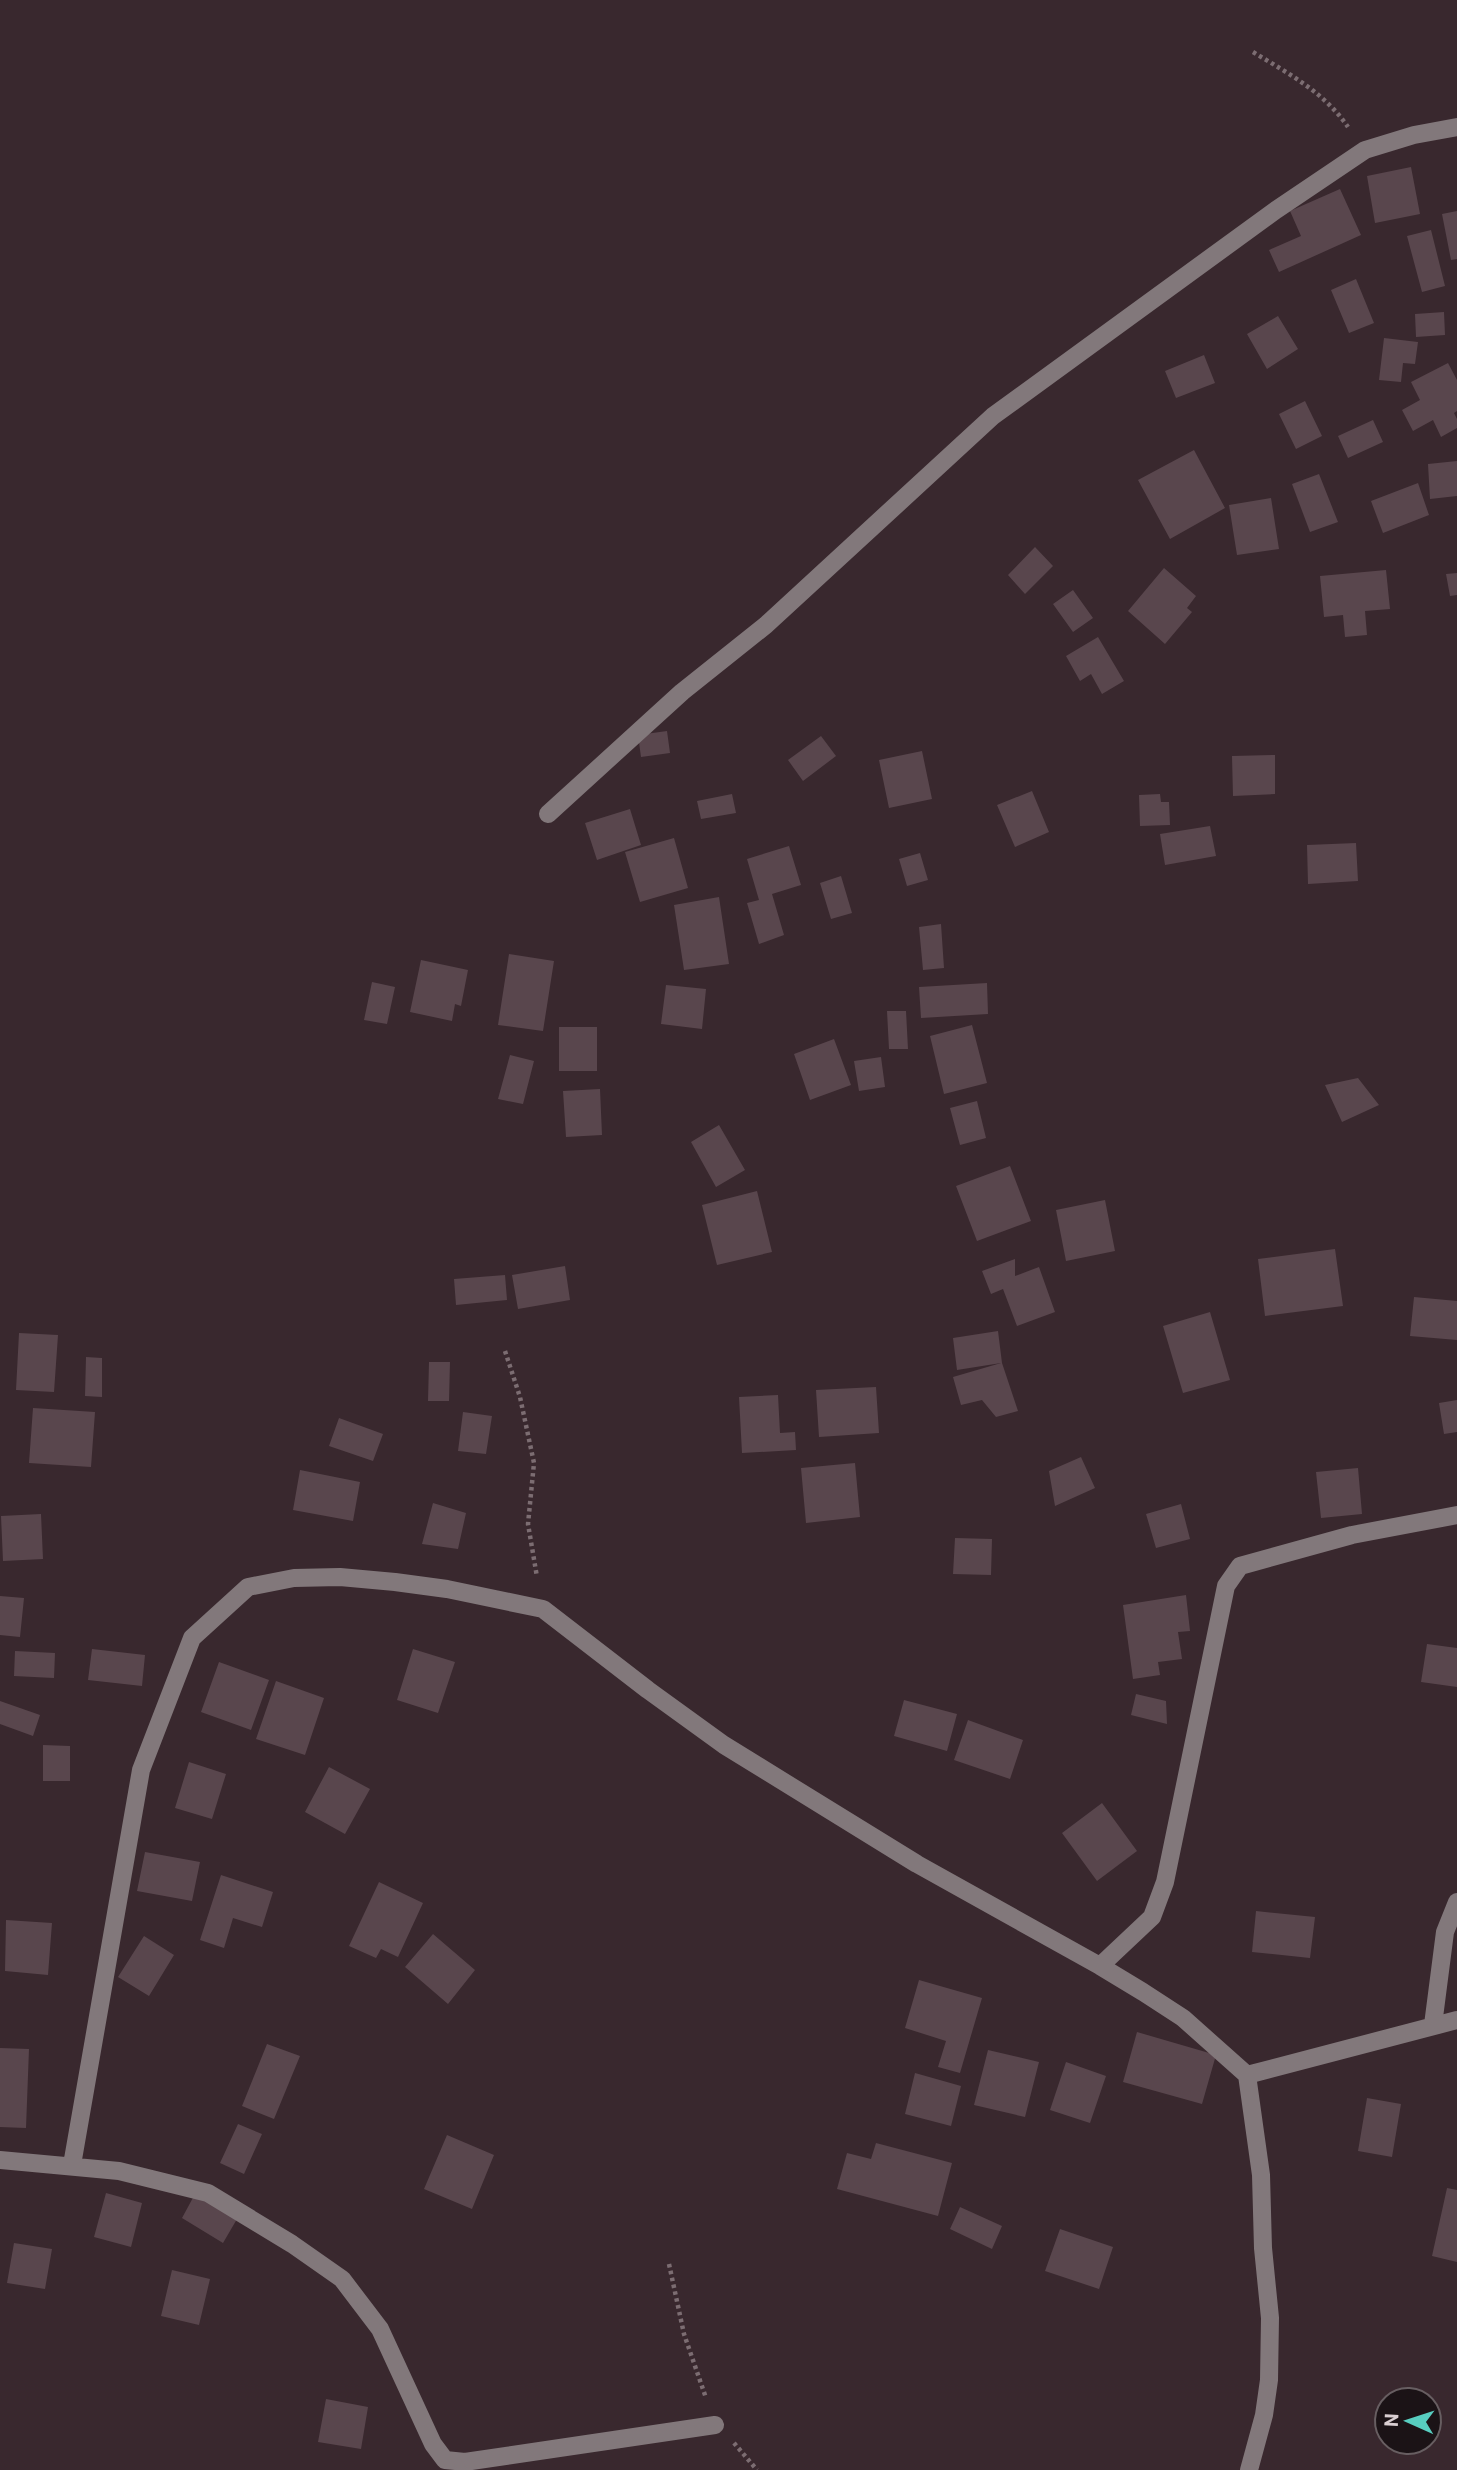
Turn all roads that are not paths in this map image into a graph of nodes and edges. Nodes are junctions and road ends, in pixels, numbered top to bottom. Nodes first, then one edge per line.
1 (1457, 127) edge
2 (548, 814) dead end
3 (1457, 1515) edge
4 (1457, 1902) edge
5 (1100, 1966) junction
6 (1457, 2020) edge
7 (1433, 2025) junction
8 (1247, 2076) junction
9 (0, 2160) edge
10 (72, 2165) junction
11 (715, 2425) road end
12 (1249, 2470) edge

1 - 2 street
3 - 5 street
4 - 7 street
5 - 8 street
5 - 10 street
6 - 7 street
7 - 8 street
8 - 12 street
9 - 10 street
10 - 11 street

